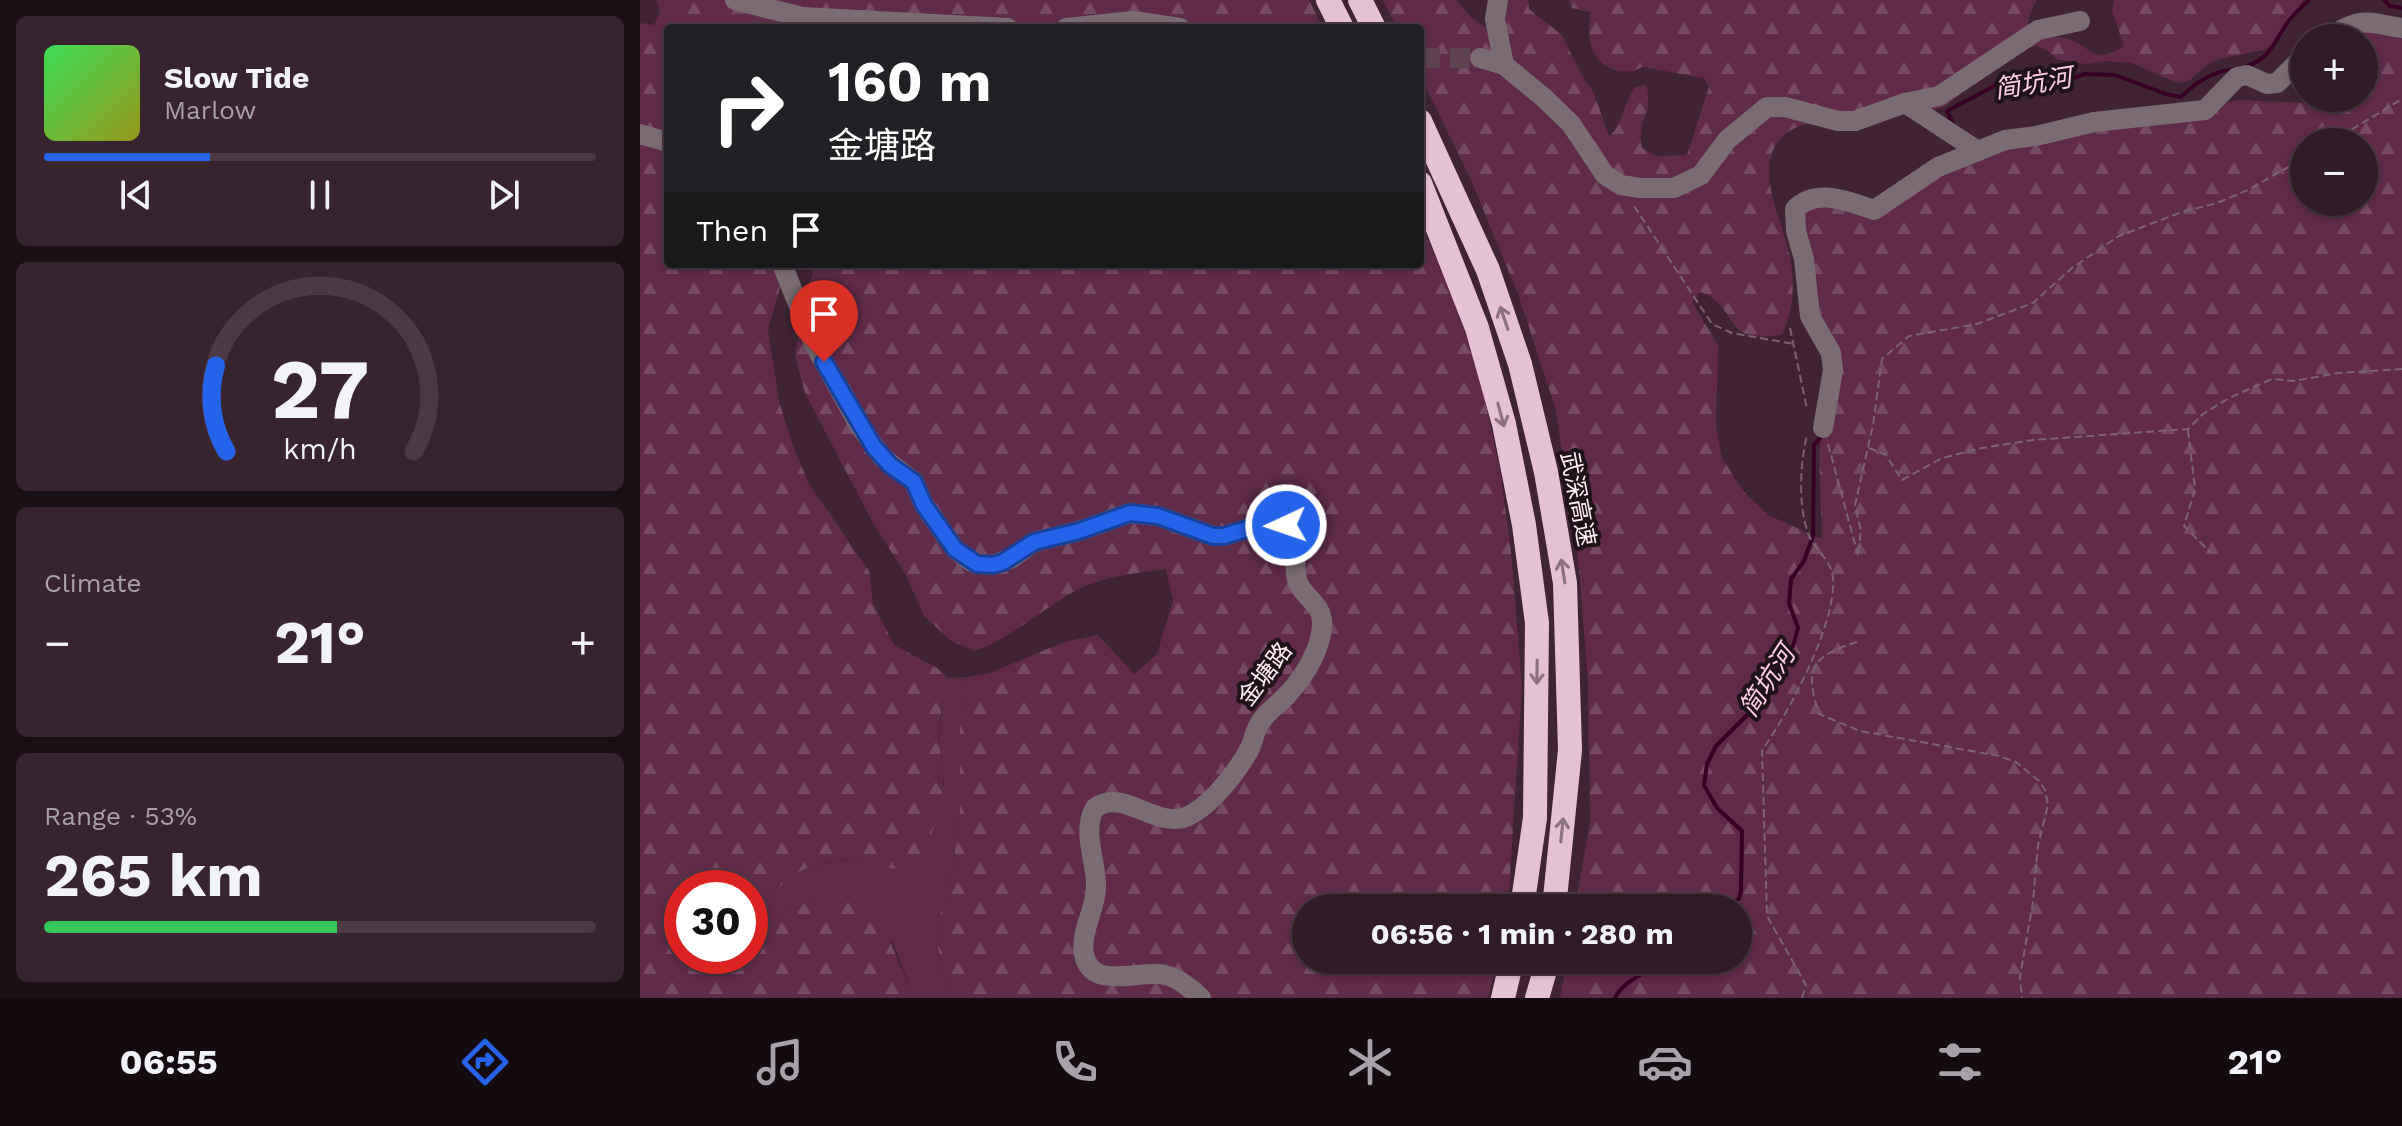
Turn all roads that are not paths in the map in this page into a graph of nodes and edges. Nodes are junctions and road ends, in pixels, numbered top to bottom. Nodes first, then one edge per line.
1 (735, 0) edge
2 (1328, 0) edge
3 (1360, 0) edge
4 (1498, 0) edge
5 (2080, 21) dead end
6 (933, 24) edge
7 (1104, 24) edge
8 (1153, 24) edge
9 (1340, 24) edge
10 (1372, 24) edge
11 (2349, 24) edge
12 (2402, 28) edge
13 (1480, 58) tunnel mouth
14 (1504, 65) junction
15 (2290, 70) edge
16 (1905, 103) junction
17 (1424, 130) edge
18 (640, 134) edge
19 (664, 141) edge
20 (1978, 151) junction
21 (1424, 193) edge
22 (784, 268) edge
23 (1818, 430) road end
24 (1524, 894) edge
25 (1555, 894) edge
26 (1509, 974) edge
27 (1544, 974) edge
28 (1201, 998) edge
29 (1503, 998) edge
30 (1537, 998) edge

1 - 6 street
2 - 9 highway
3 - 10 highway
4 - 14 street
5 - 16 street
7 - 8 street
11 - 12 street
13 - 14 street
14 - 16 street
15 - 20 street
16 - 20 street
25 -> 17 highway, 武深高速
18 - 19 street
20 - 23 street
21 -> 24 highway
22 - 28 street, 金塘路
26 - 29 highway
27 - 30 highway

